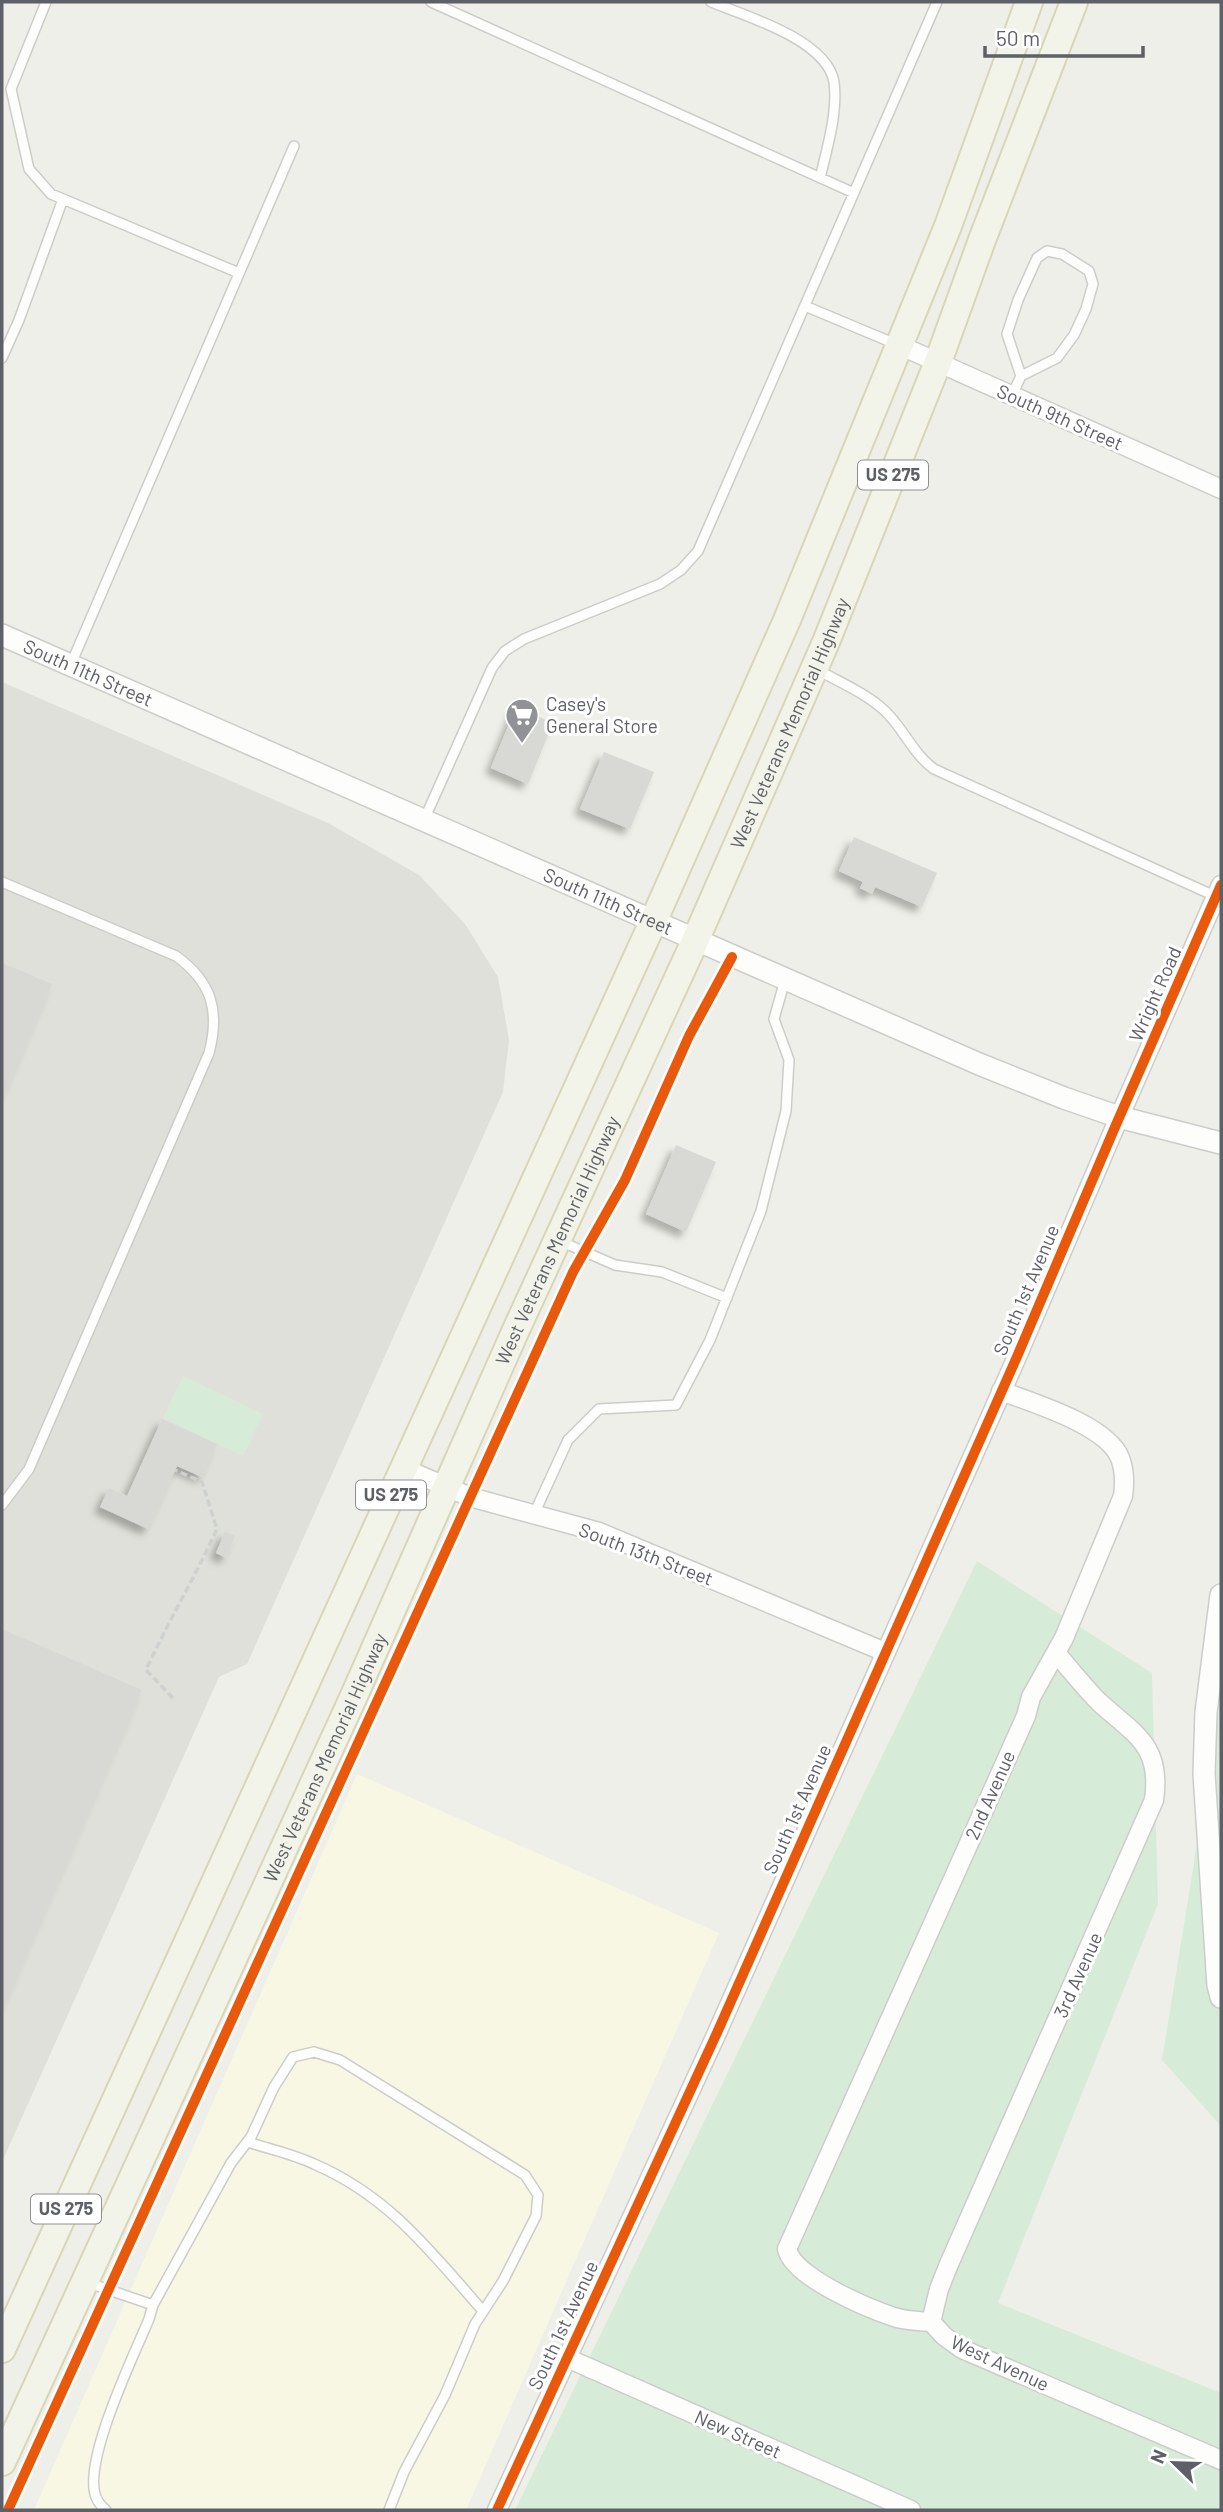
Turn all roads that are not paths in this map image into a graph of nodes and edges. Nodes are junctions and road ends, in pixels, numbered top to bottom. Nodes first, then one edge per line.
1 (46, 2) edge
2 (431, 2) edge
3 (711, 2) edge
4 (937, 2) edge
5 (1029, 2) edge
6 (1074, 2) edge
7 (294, 146) dead end
8 (820, 178) junction
9 (854, 193) junction
10 (63, 200) junction
11 (239, 273) junction
12 (805, 306) junction
13 (899, 345) junction
14 (2, 358) edge
15 (938, 362) junction
16 (1021, 376) junction
17 (1012, 395) junction
18 (1221, 489) edge
19 (2, 635) edge
20 (71, 665) junction
21 (814, 668) junction
22 (424, 820) junction
23 (2, 882) edge
24 (1219, 891) edge
25 (653, 922) junction
26 (695, 941) junction
27 (785, 980) junction
28 (1119, 1117) junction
29 (1221, 1143) edge
30 (559, 1240) junction
31 (727, 1298) junction
32 (1002, 1391) junction
33 (403, 1468) junction
34 (446, 1488) junction
35 (2, 1505) edge
36 (534, 1514) junction
37 (1221, 1595) edge
38 (885, 1652) junction
39 (1056, 1653) junction
40 (1221, 1997) edge
41 (248, 2142) junction
42 (789, 2257) joint
43 (85, 2281) junction
44 (153, 2305) junction
45 (483, 2311) junction
46 (931, 2322) junction
47 (2, 2349) edge
48 (566, 2357) junction
49 (1221, 2460) edge
50 (2, 2462) edge
51 (106, 2510) edge
52 (389, 2510) edge
53 (497, 2510) edge
54 (911, 2510) edge

1 - 10 lane
2 - 8 lane
3 - 8 lane
4 - 9 lane
5 - 13 main road, US 275
6 - 15 main road, West Veterans Memorial Highway / US 275
7 - 11 lane
8 - 9 lane
9 - 12 lane
10 - 11 lane
10 - 14 lane
11 - 20 lane
12 - 13 lane
12 - 22 lane
13 - 15 street, South 9th Street
13 - 25 main road, US 275
15 - 17 street, South 9th Street
15 - 21 main road, West Veterans Memorial Highway / US 275
16 - 16 lane
16 - 17 lane
17 - 18 street, South 9th Street
19 - 20 street, South 11th Street
20 - 22 street, South 11th Street
21 - 24 lane
21 - 26 main road, West Veterans Memorial Highway / US 275
22 - 25 street, South 11th Street
23 - 35 lane
24 - 28 street, Wright Road
25 - 26 street, South 11th Street
25 - 33 main road, US 275
26 - 27 street, South 11th Street
26 - 30 main road, West Veterans Memorial Highway / US 275
27 - 28 street, South 11th Street
27 - 31 lane
28 - 29 street, South 11th Street
28 - 32 street, South 1st Avenue
30 - 31 lane
30 - 34 main road, West Veterans Memorial Highway / US 275
31 - 36 lane
32 - 38 street, South 1st Avenue
32 - 39 street, 2nd Avenue
33 - 34 street, South 13th Street
33 - 47 main road, US 275
34 - 36 street, South 13th Street
34 - 43 main road, West Veterans Memorial Highway / US 275
36 - 38 street, South 13th Street
37 - 40 street
38 - 48 street, South 1st Avenue
39 - 42 street, 2nd Avenue
39 - 46 street, 3rd Avenue
41 - 44 lane
41 - 45 lane
41 - 45 lane
42 - 46 street, West Avenue
43 - 44 lane
43 - 50 main road, West Veterans Memorial Highway / US 275
44 - 51 lane
45 - 52 lane
46 - 49 street, West Avenue
48 - 53 street, South 1st Avenue
48 - 54 street, New Street

